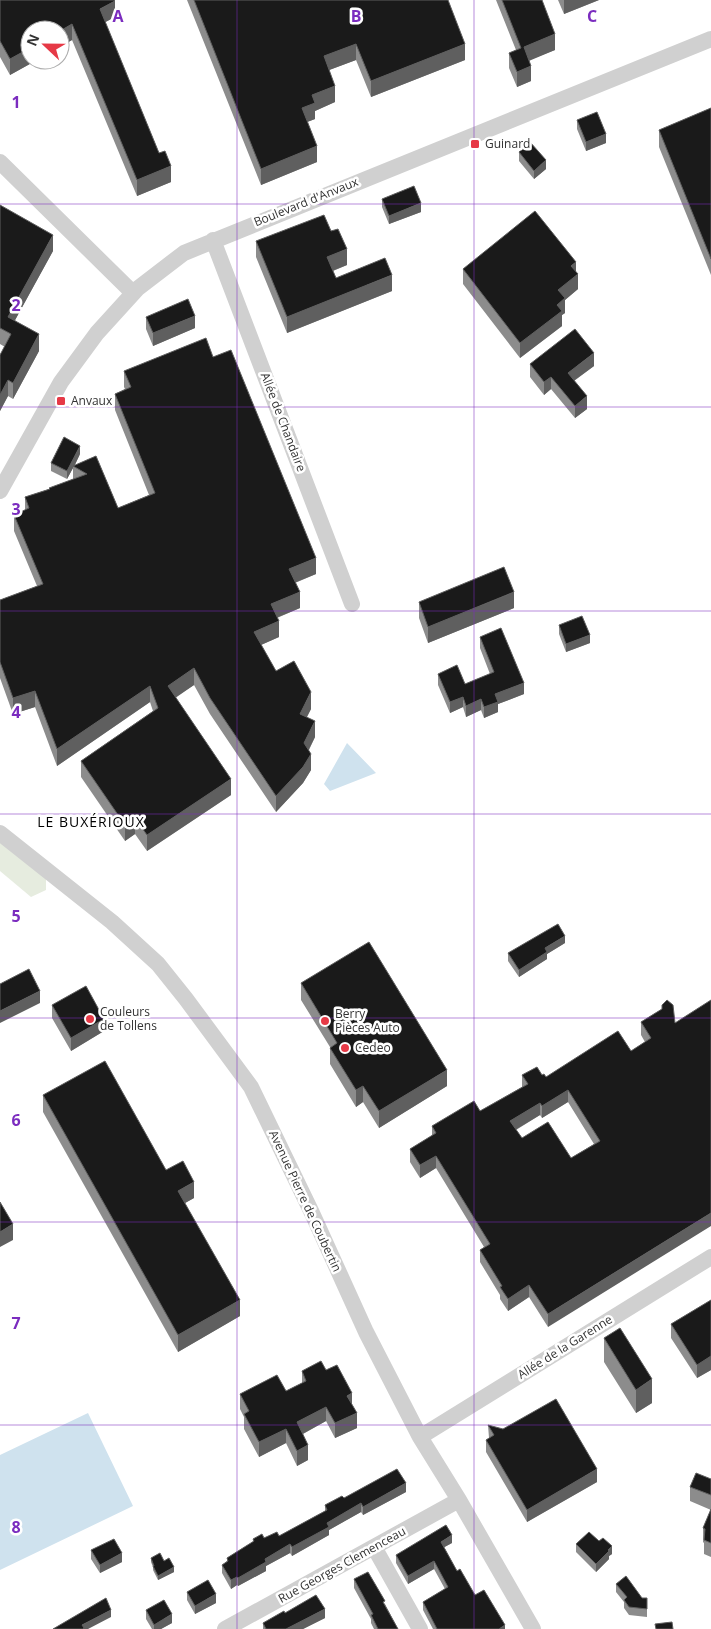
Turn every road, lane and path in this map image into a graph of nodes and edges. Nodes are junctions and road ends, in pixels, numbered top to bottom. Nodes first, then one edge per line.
1 (711, 38) edge
2 (0, 162) edge
3 (213, 240) junction
4 (133, 293) junction
5 (0, 491) edge
6 (352, 604) dead end
7 (0, 833) edge
8 (711, 1257) edge
9 (420, 1437) junction
10 (459, 1500) junction
11 (374, 1547) junction
12 (227, 1628) edge
13 (420, 1629) edge
14 (533, 1629) edge

1 - 3 street, Boulevard d'Anvaux
2 - 4 street
3 - 4 street, Boulevard d'Anvaux
3 - 6 street, Allée de Chandaire
4 - 5 street, Boulevard d'Anvaux
7 - 9 street, Avenue Pierre de Coubertin
8 - 9 street, Allée de la Garenne
9 - 10 street, Avenue Pierre de Coubertin
10 - 11 street, Rue Georges Clemenceau
10 - 14 street, Avenue Pierre de Coubertin
11 - 12 street, Rue Georges Clemenceau
11 - 13 street

